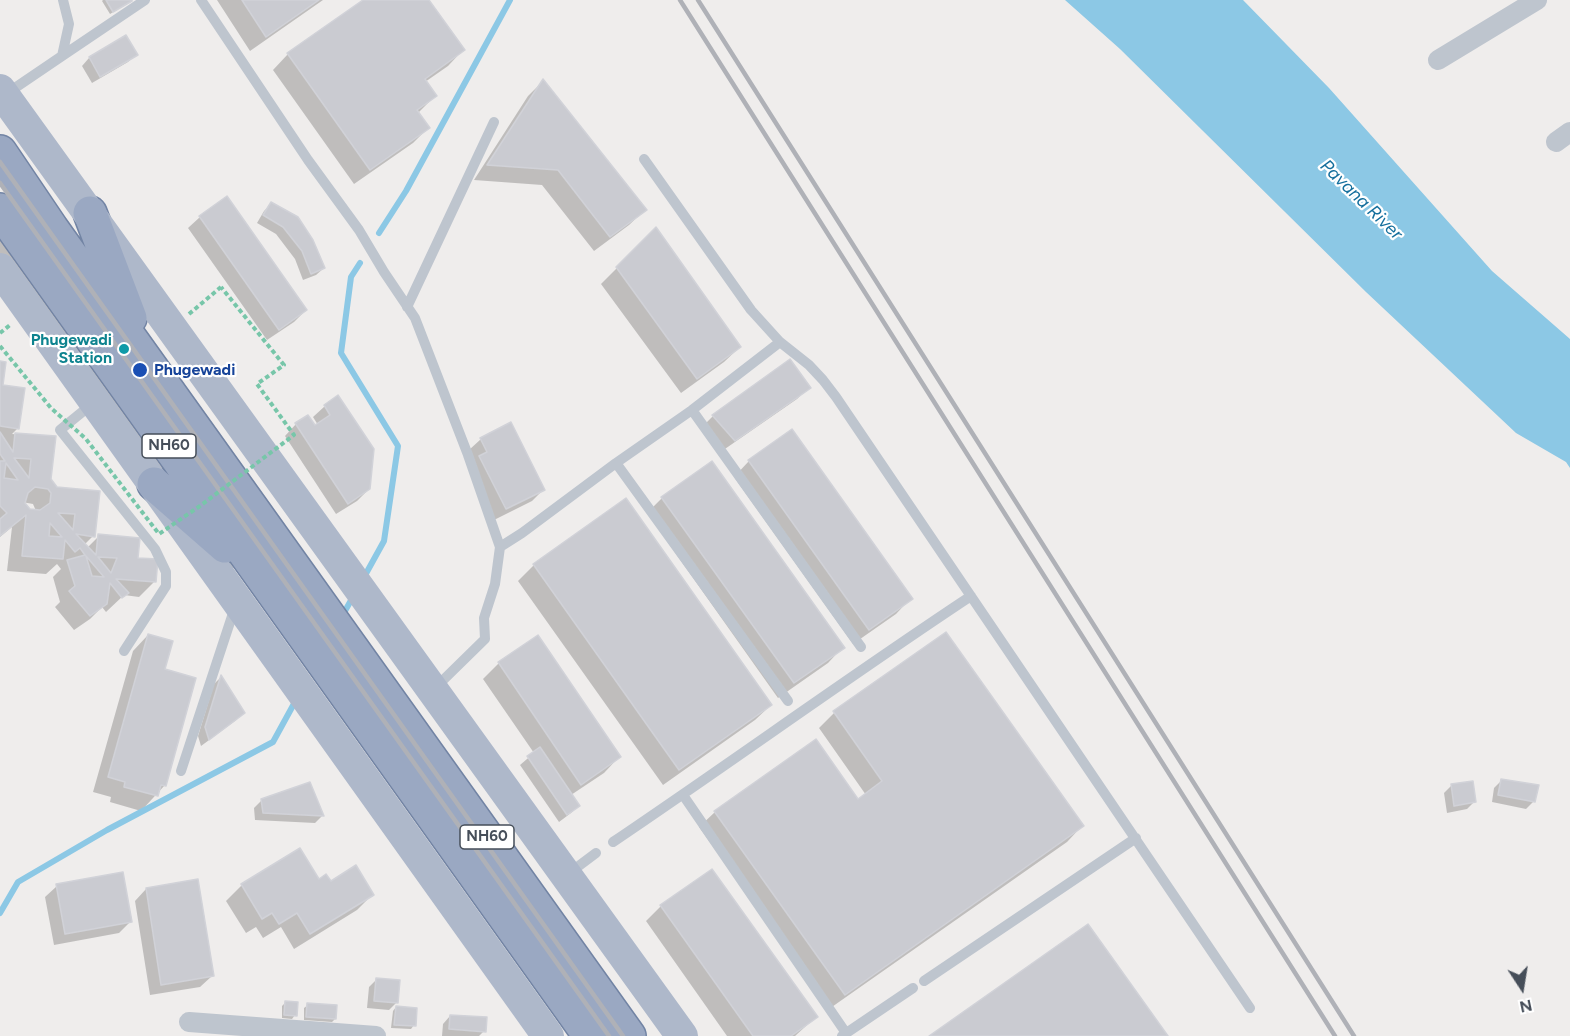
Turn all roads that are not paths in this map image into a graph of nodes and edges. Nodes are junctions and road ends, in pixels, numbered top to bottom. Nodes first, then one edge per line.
1 (63, 0) edge
2 (145, 0) edge
3 (201, 0) edge
4 (1537, 0) edge
5 (62, 56) junction
6 (1437, 60) dead end
7 (2, 93) edge
8 (494, 122) dead end
9 (0, 152) edge
10 (644, 159) dead end
11 (0, 210) edge
12 (90, 213) junction
13 (0, 269) edge
14 (407, 307) junction
15 (780, 342) junction
16 (148, 364) junction
17 (95, 402) junction
18 (692, 410) junction
19 (616, 463) junction
20 (154, 484) junction
21 (500, 547) junction
22 (265, 580) junction
23 (970, 596) junction
24 (237, 601) junction
25 (861, 647) dead end
26 (124, 651) dead end
27 (433, 690) junction
28 (788, 701) dead end
29 (181, 771) dead end
30 (683, 795) junction
31 (1136, 838) junction
32 (613, 842) dead end
33 (596, 853) dead end
34 (567, 875) junction
35 (924, 981) dead end
36 (913, 988) dead end
37 (1251, 1008) dead end
38 (189, 1022) dead end
39 (844, 1035) edge
40 (376, 1036) edge
41 (548, 1036) edge
42 (590, 1036) edge
43 (629, 1036) edge
44 (682, 1036) edge

1 - 5 lane
2 - 5 lane
3 - 14 lane
4 - 6 street
5 - 7 lane
7 - 12 main road
8 - 14 lane
9 - 16 highway, NH60
10 - 15 lane
11 - 22 highway, NH60
12 - 16 highway
12 - 27 main road
13 - 17 main road
14 - 21 lane
15 - 18 lane
15 - 23 lane
16 - 43 highway, NH60
17 - 20 main road
17 - 26 lane
18 - 19 lane
18 - 25 lane
19 - 21 lane
19 - 28 lane
20 - 22 highway
20 - 24 main road
21 - 27 lane
22 - 42 highway, NH60
23 - 30 lane
23 - 31 lane
24 - 29 lane
24 - 41 main road
27 - 34 main road
30 - 32 lane
30 - 39 lane
31 - 35 lane
31 - 37 lane
33 - 34 lane
34 - 44 main road
36 - 39 lane
38 - 40 street

